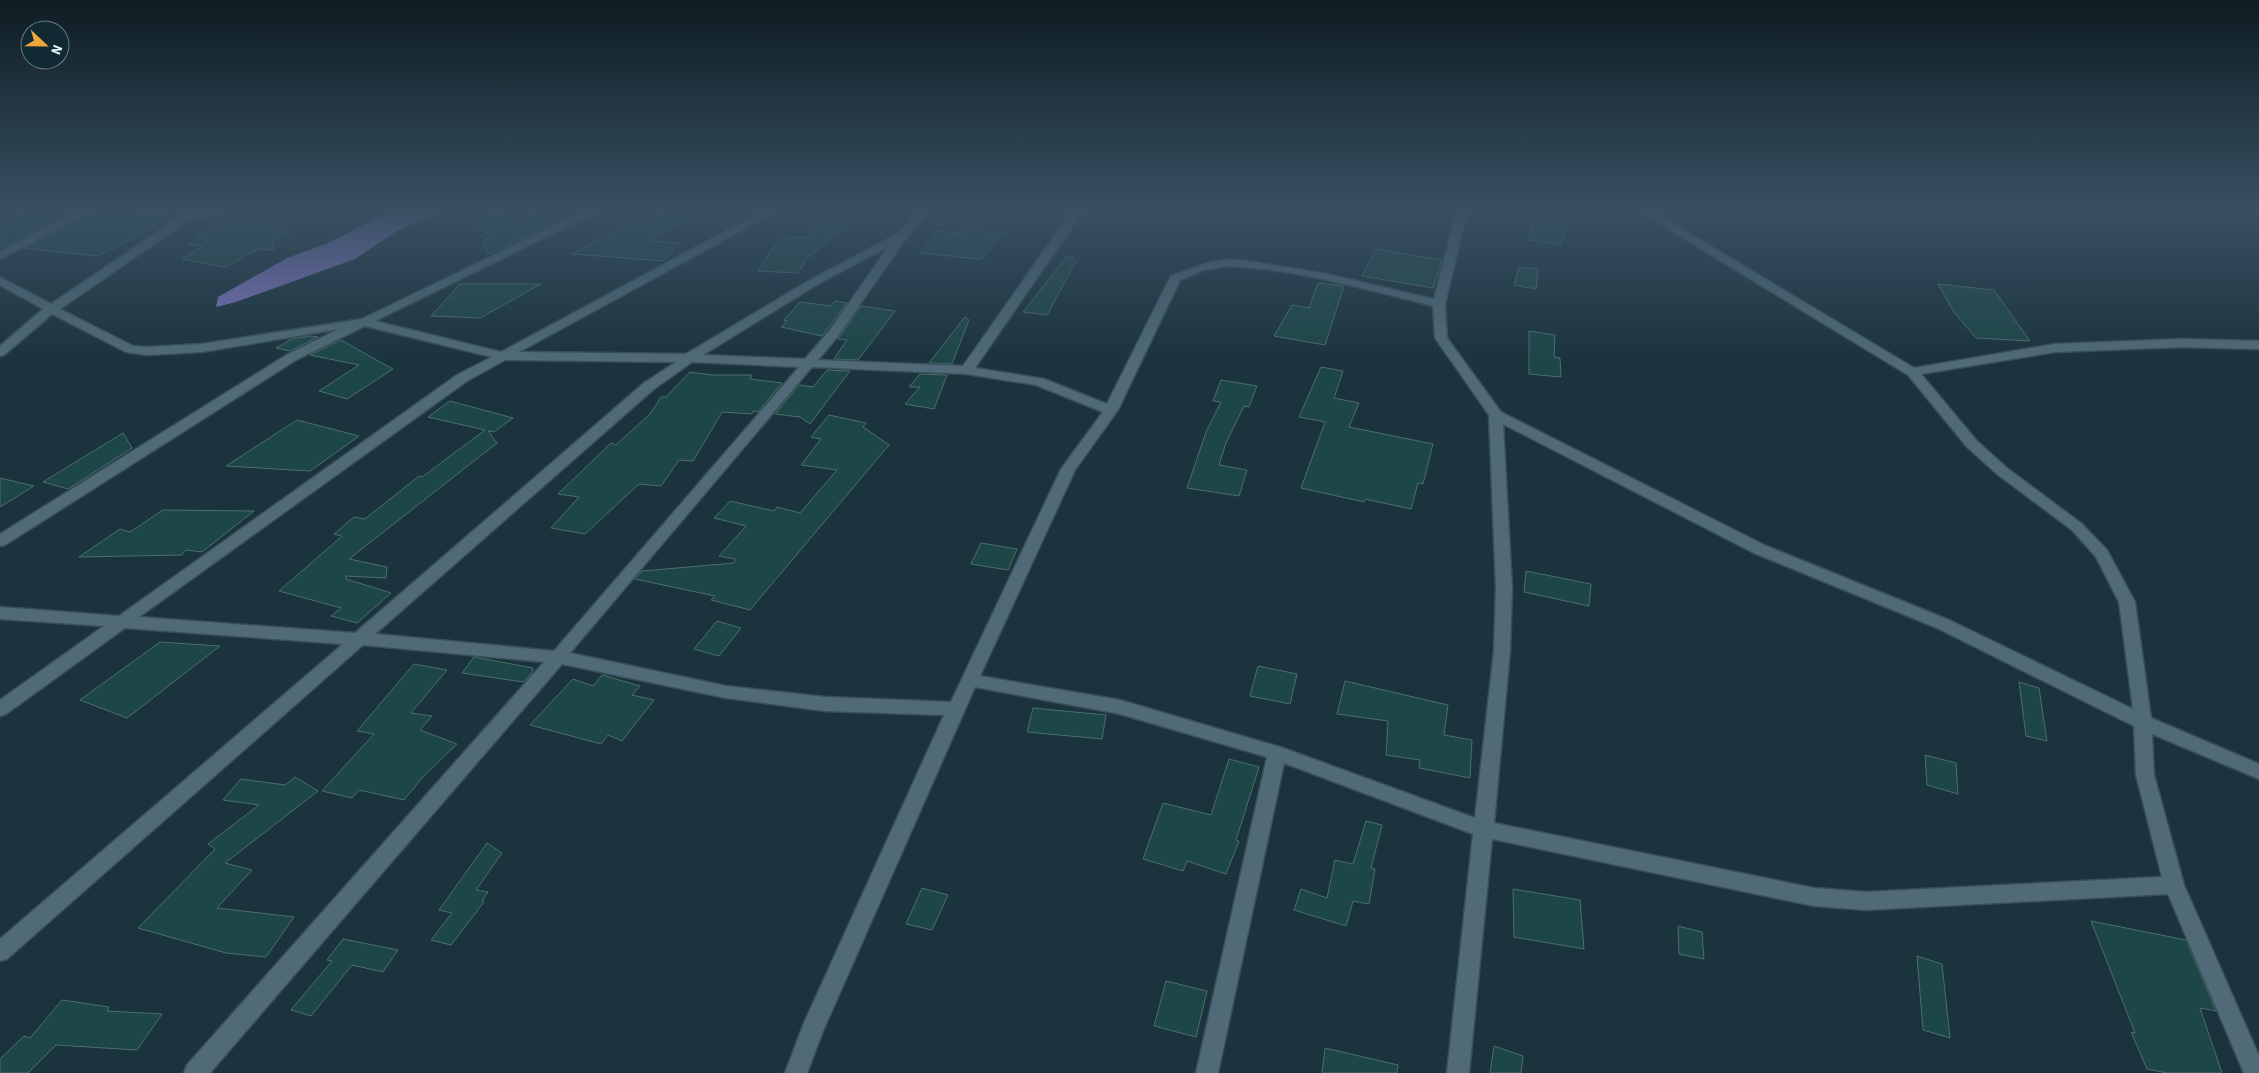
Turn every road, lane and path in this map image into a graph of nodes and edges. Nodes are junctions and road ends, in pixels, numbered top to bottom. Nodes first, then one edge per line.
1 (122, 261) edge
2 (490, 261) edge
3 (679, 261) edge
4 (854, 261) edge
5 (885, 261) edge
6 (1043, 261) edge
7 (1450, 261) edge
8 (1727, 261) edge
9 (0, 280) edge
10 (1439, 304) junction
11 (52, 309) junction
12 (363, 322) junction
13 (2259, 345) edge
14 (0, 352) edge
15 (504, 356) junction
16 (689, 358) junction
17 (808, 364) junction
18 (967, 370) junction
19 (1912, 372) junction
20 (1111, 410) junction
21 (1496, 415) junction
22 (0, 541) edge
23 (0, 613) edge
24 (123, 622) junction
25 (362, 639) junction
26 (558, 657) junction
27 (969, 680) junction
28 (956, 709) junction
29 (0, 710) edge
30 (2143, 722) junction
31 (1277, 753) junction
32 (2259, 772) edge
33 (1483, 828) junction
34 (2174, 884) junction
35 (0, 952) edge
36 (194, 1073) edge
37 (796, 1073) edge
38 (1207, 1073) edge
39 (1458, 1073) edge
40 (2255, 1073) edge

1 - 11 street
2 - 12 street
3 - 15 street
4 - 16 street
5 - 17 street
6 - 18 street
7 - 10 street
8 - 19 street
9 - 11 street
10 - 20 street
10 - 21 street
11 - 12 street
11 - 14 street
12 - 15 street
12 - 22 street
13 - 19 street
15 - 16 street
15 - 24 street
16 - 17 street
16 - 25 street
17 - 18 street
17 - 26 street
18 - 20 street
19 - 30 street
20 - 27 street
21 - 30 street
21 - 33 street
23 - 24 street
24 - 25 street
24 - 29 street
25 - 26 street
25 - 35 street
26 - 28 street
26 - 36 street
27 - 28 street
27 - 31 street
28 - 37 street
30 - 32 street
30 - 34 street
31 - 33 street
31 - 38 street
33 - 34 street
33 - 39 street
34 - 40 street

